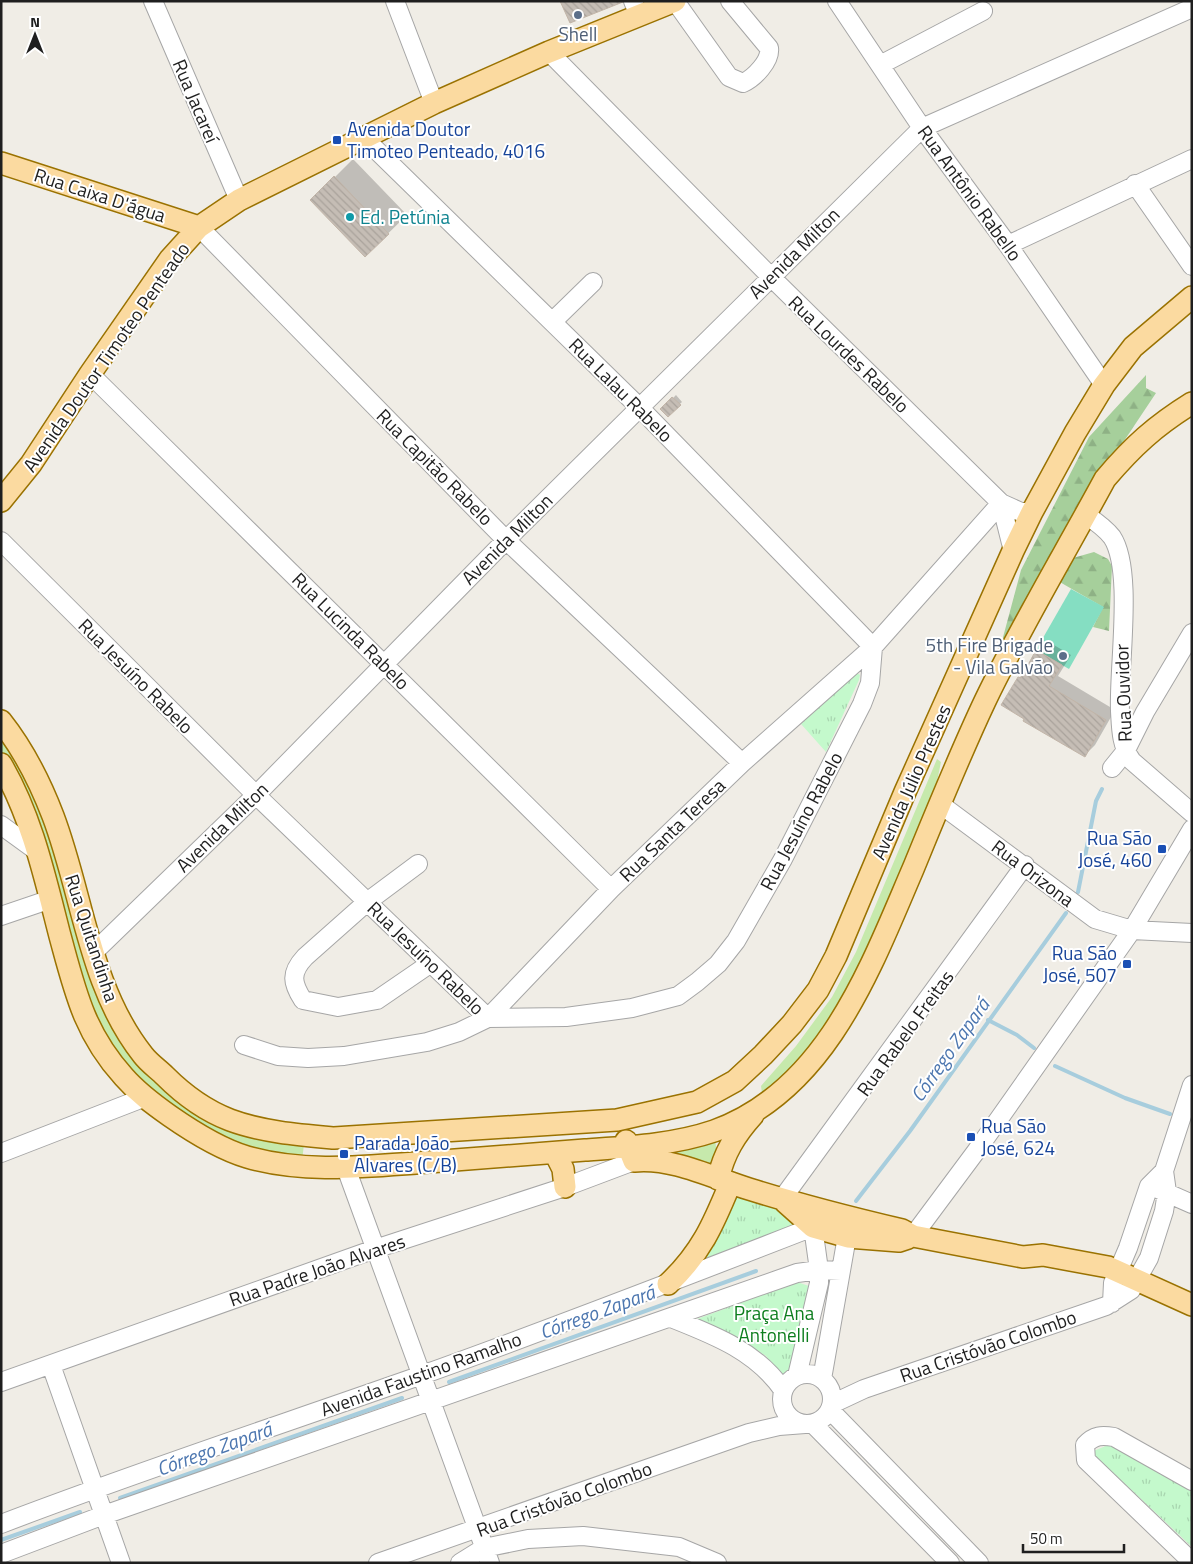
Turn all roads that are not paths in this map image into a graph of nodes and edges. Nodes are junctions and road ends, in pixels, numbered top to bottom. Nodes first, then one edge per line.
1 (152, 1) edge
2 (395, 1) edge
3 (675, 1) edge
4 (730, 1) edge
5 (837, 1) edge
6 (1187, 6) edge
7 (636, 9) edge
8 (983, 11) dead end
9 (549, 52) junction
10 (880, 65) junction
11 (434, 103) junction
12 (922, 128) junction
13 (364, 138) junction
14 (1192, 159) edge
15 (1, 163) edge
16 (1135, 184) junction
17 (239, 200) junction
18 (199, 227) junction
19 (1008, 245) junction
20 (1192, 266) edge
21 (770, 276) junction
22 (593, 282) dead end
23 (1192, 297) edge
24 (552, 322) junction
25 (90, 374) junction
26 (1104, 385) junction
27 (1192, 403) edge
28 (639, 407) junction
29 (1, 501) edge
30 (1001, 502) junction
31 (1032, 512) junction
32 (1081, 522) junction
33 (506, 540) junction
34 (1, 541) edge
35 (1013, 551) junction
36 (1192, 633) edge
37 (873, 647) junction
38 (385, 664) junction
39 (1, 721) edge
40 (1126, 752) junction
41 (742, 763) junction
42 (1, 764) edge
43 (1112, 768) dead end
44 (256, 796) junction
45 (940, 804) junction
46 (1192, 813) edge
47 (1, 825) edge
48 (1192, 828) edge
49 (38, 852) junction
50 (418, 864) dead end
51 (1025, 865) junction
52 (611, 889) junction
53 (51, 898) junction
54 (366, 902) junction
55 (1, 916) edge
56 (1132, 930) junction
57 (1192, 933) edge
58 (94, 952) junction
59 (431, 963) junction
60 (488, 1018) junction
61 (244, 1045) dead end
62 (1192, 1085) edge
63 (143, 1098) junction
64 (759, 1108) junction
65 (617, 1120) junction
66 (1, 1152) edge
67 (555, 1153) junction
68 (632, 1154) junction
69 (346, 1168) junction
70 (1164, 1171) junction
71 (724, 1182) junction
72 (1149, 1186) junction
73 (565, 1187) junction
74 (1167, 1192) junction
75 (782, 1199) junction
76 (1192, 1204) edge
77 (843, 1222) junction
78 (813, 1227) junction
79 (912, 1236) junction
80 (375, 1249) junction
81 (819, 1270) junction
82 (841, 1272) junction
83 (668, 1284) junction
84 (1122, 1285) junction
85 (1192, 1305) edge
86 (671, 1318) junction
87 (1192, 1320) edge
88 (51, 1365) junction
89 (420, 1375) junction
90 (797, 1376) junction
91 (1, 1382) edge
92 (782, 1394) junction
93 (828, 1395) junction
94 (431, 1400) junction
95 (809, 1424) junction
96 (749, 1433) junction
97 (1192, 1482) edge
98 (94, 1488) junction
99 (104, 1515) junction
100 (1, 1524) edge
101 (476, 1530) junction
102 (1, 1554) edge
103 (487, 1556) edge
104 (1192, 1562) edge
105 (121, 1563) edge
106 (378, 1563) edge
107 (460, 1563) edge
108 (717, 1563) edge
109 (950, 1563) edge
110 (979, 1563) edge

1 - 17 street, Rua Jacareí
2 - 11 street
3 - 4 street
3 - 7 main road, Avenida Doutor Timoteo Penteado
5 - 10 street, Rua Antônio Rabello
6 - 12 street
7 - 9 main road, Avenida Doutor Timoteo Penteado
8 - 10 street
9 - 11 main road, Avenida Doutor Timoteo Penteado
9 - 21 street, Rua Lourdes Rabelo
10 - 12 street, Rua Antônio Rabello
11 - 13 main road, Avenida Doutor Timoteo Penteado
12 - 19 street, Rua Antônio Rabello
12 - 21 street, Avenida Milton
13 - 17 main road, Avenida Doutor Timoteo Penteado
13 - 24 street, Rua Lalau Rabelo
14 - 16 street
15 - 18 main road, Rua Caixa D'água
16 - 19 street
16 - 20 street
17 - 18 main road, Avenida Doutor Timoteo Penteado
18 - 25 main road, Avenida Doutor Timoteo Penteado
18 - 33 street, Rua Capitão Rabelo
19 - 26 street, Rua Antônio Rabello
21 - 28 street, Avenida Milton
21 - 30 street, Rua Lourdes Rabelo
22 - 24 street
23 - 26 main road, Avenida Júlio Prestes
24 - 28 street, Rua Lalau Rabelo
25 - 29 main road, Avenida Doutor Timoteo Penteado
25 - 38 street, Rua Lucinda Rabelo
26 - 31 main road, Avenida Júlio Prestes
27 - 32 main road
28 - 33 street, Avenida Milton
28 - 37 street, Rua Lalau Rabelo
30 - 31 street, Rua Lourdes Rabelo
30 - 35 street
30 - 37 street, Rua Santa Teresa
31 - 35 main road, Avenida Júlio Prestes
32 - 40 street, Rua Ouvidor
32 - 45 main road, Avenida Júlio Prestes
33 - 38 street, Avenida Milton
33 - 41 street, Rua Capitão Rabelo
34 - 44 street, Rua Jesuíno Rabelo
35 - 65 main road, Avenida Júlio Prestes
36 - 40 street
37 - 41 street, Rua Santa Teresa
37 - 60 street, Rua Jesuíno Rabelo
38 - 44 street, Avenida Milton
38 - 52 street, Rua Lucinda Rabelo
39 - 58 main road, Rua Quitandinha
40 - 43 street
40 - 46 street, Rua Ouvidor
41 - 52 street, Rua Santa Teresa
42 - 49 main road
44 - 54 street, Rua Jesuíno Rabelo
44 - 58 street, Avenida Milton
45 - 51 street, Rua Orizona
45 - 64 main road, Avenida Júlio Prestes
47 - 49 street
48 - 56 street
49 - 53 main road
50 - 54 street
51 - 56 street, Rua Orizona
51 - 75 street, Rua Rabelo Freitas
52 - 60 street, Rua Santa Teresa
53 - 55 street
53 - 63 main road
54 - 59 street, Rua Jesuíno Rabelo
54 - 59 street
56 - 57 street, Rua Orizona
56 - 79 street
58 - 65 main road, Rua Quitandinha
59 - 60 street, Rua Jesuíno Rabelo
60 - 61 street, Rua Santa Teresa
62 - 70 street
63 - 66 street
63 - 69 main road
64 - 68 main road, Avenida Júlio Prestes
64 - 71 main road
65 - 68 main road
67 - 68 main road
67 - 69 main road
67 - 73 main road
68 - 71 main road
68 - 73 street, Rua Padre João Alvares
69 - 80 street
70 - 72 street
70 - 74 street
71 - 75 main road
71 - 83 main road
72 - 74 street
72 - 84 street
73 - 80 street, Rua Padre João Alvares
74 - 76 street
74 - 84 street
75 - 77 main road
75 - 78 main road
77 - 78 main road
77 - 79 main road
77 - 82 street
78 - 81 street
78 - 83 street, Avenida Faustino Ramalho
79 - 84 main road
80 - 88 street, Rua Padre João Alvares
80 - 89 street
81 - 82 street, Avenida Faustino Ramalho
81 - 86 street, Avenida Faustino Ramalho
81 - 90 street
82 - 93 street
83 - 89 street, Avenida Faustino Ramalho
84 - 85 main road
84 - 87 main road
84 - 93 street, Rua Cristóvão Colombo
86 - 92 street
86 - 94 street, Avenida Faustino Ramalho
88 - 91 street, Rua Padre João Alvares
88 - 98 street
89 - 94 street
89 - 98 street, Avenida Faustino Ramalho
90 - 92 street
90 - 93 street
92 - 95 street
92 - 96 street, Rua Cristóvão Colombo
93 - 95 street
93 - 110 street
94 - 99 street, Avenida Faustino Ramalho
94 - 101 street
95 - 96 street, Rua Cristóvão Colombo
95 - 109 street
96 - 101 street, Rua Cristóvão Colombo
97 - 104 street
98 - 99 street
98 - 100 street, Avenida Faustino Ramalho
99 - 102 street, Avenida Faustino Ramalho
99 - 105 street
101 - 103 street
101 - 106 street, Rua Cristóvão Colombo
103 - 107 street
103 - 108 street

